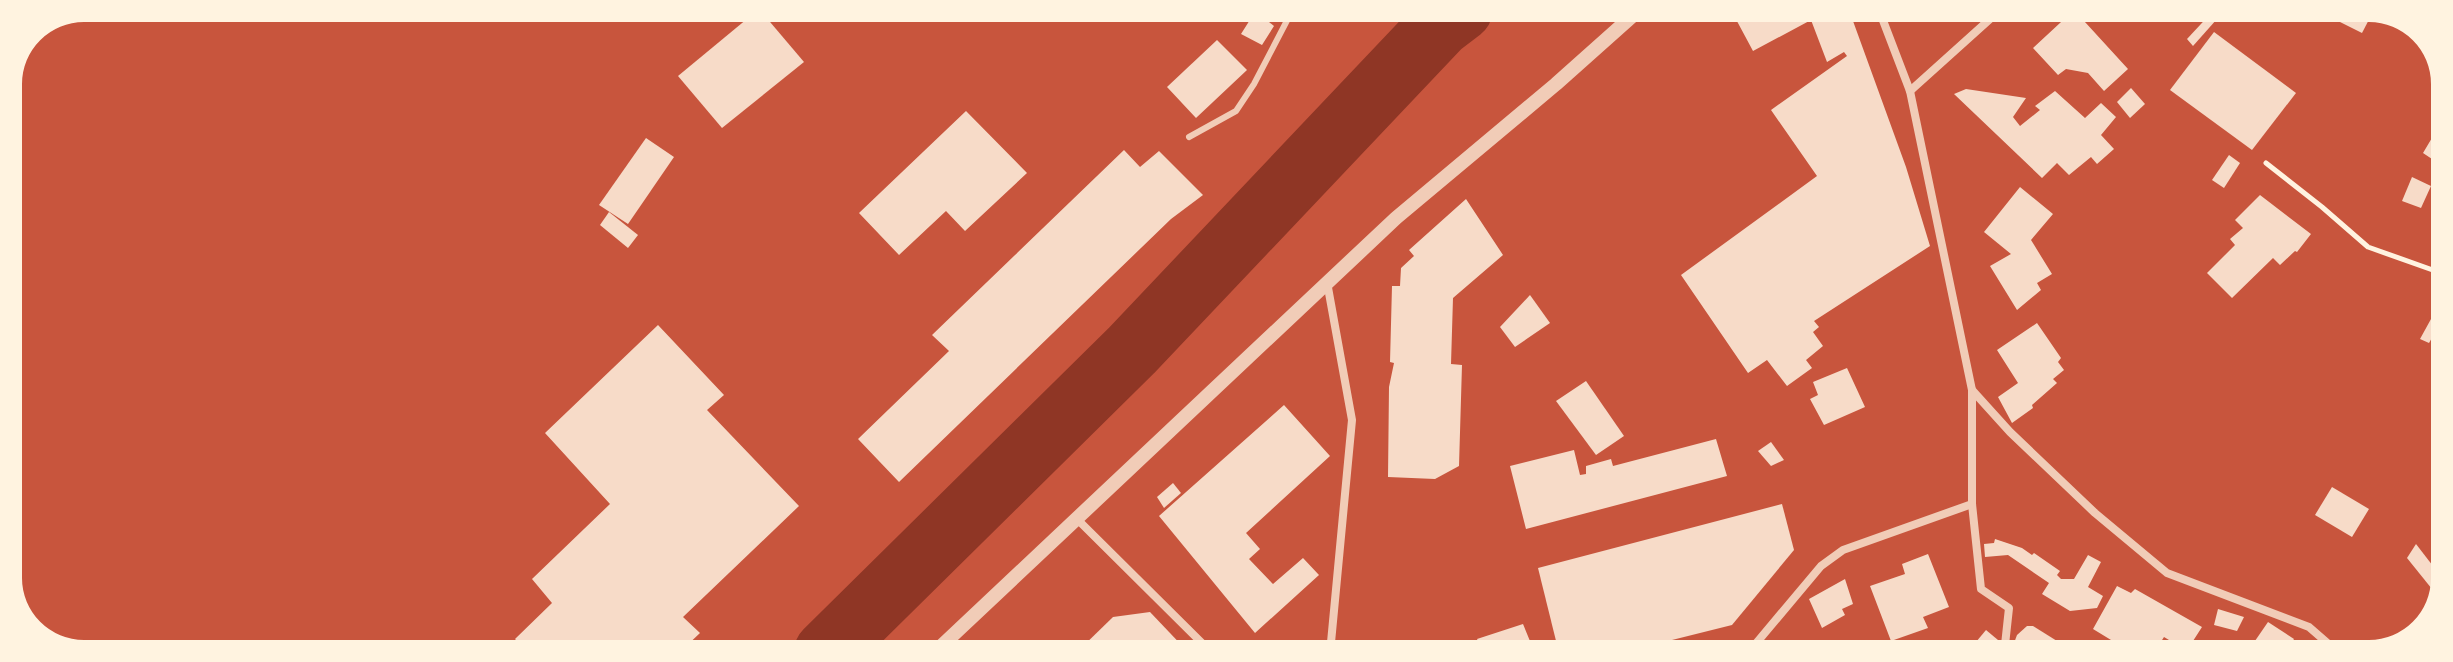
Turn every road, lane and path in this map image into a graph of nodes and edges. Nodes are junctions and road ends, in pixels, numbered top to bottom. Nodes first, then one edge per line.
1 (1286, 22) edge
2 (1626, 22) edge
3 (1884, 22) edge
4 (1987, 22) edge
5 (1910, 91) junction
6 (1189, 137) dead end
7 (2266, 163) dead end
8 (2431, 269) edge
9 (1326, 282) junction
10 (1972, 390) junction
11 (1972, 504) junction
12 (1078, 520) junction
13 (948, 640) edge
14 (1199, 640) edge
15 (1331, 640) edge
16 (1759, 640) edge
17 (2006, 640) edge
18 (2324, 640) edge

1 - 6 lane
2 - 9 street
3 - 5 street
4 - 5 street
5 - 10 street
7 - 8 path
9 - 12 street
9 - 15 street
10 - 11 street
10 - 18 street
11 - 16 street
11 - 17 street
12 - 13 street
12 - 14 street

